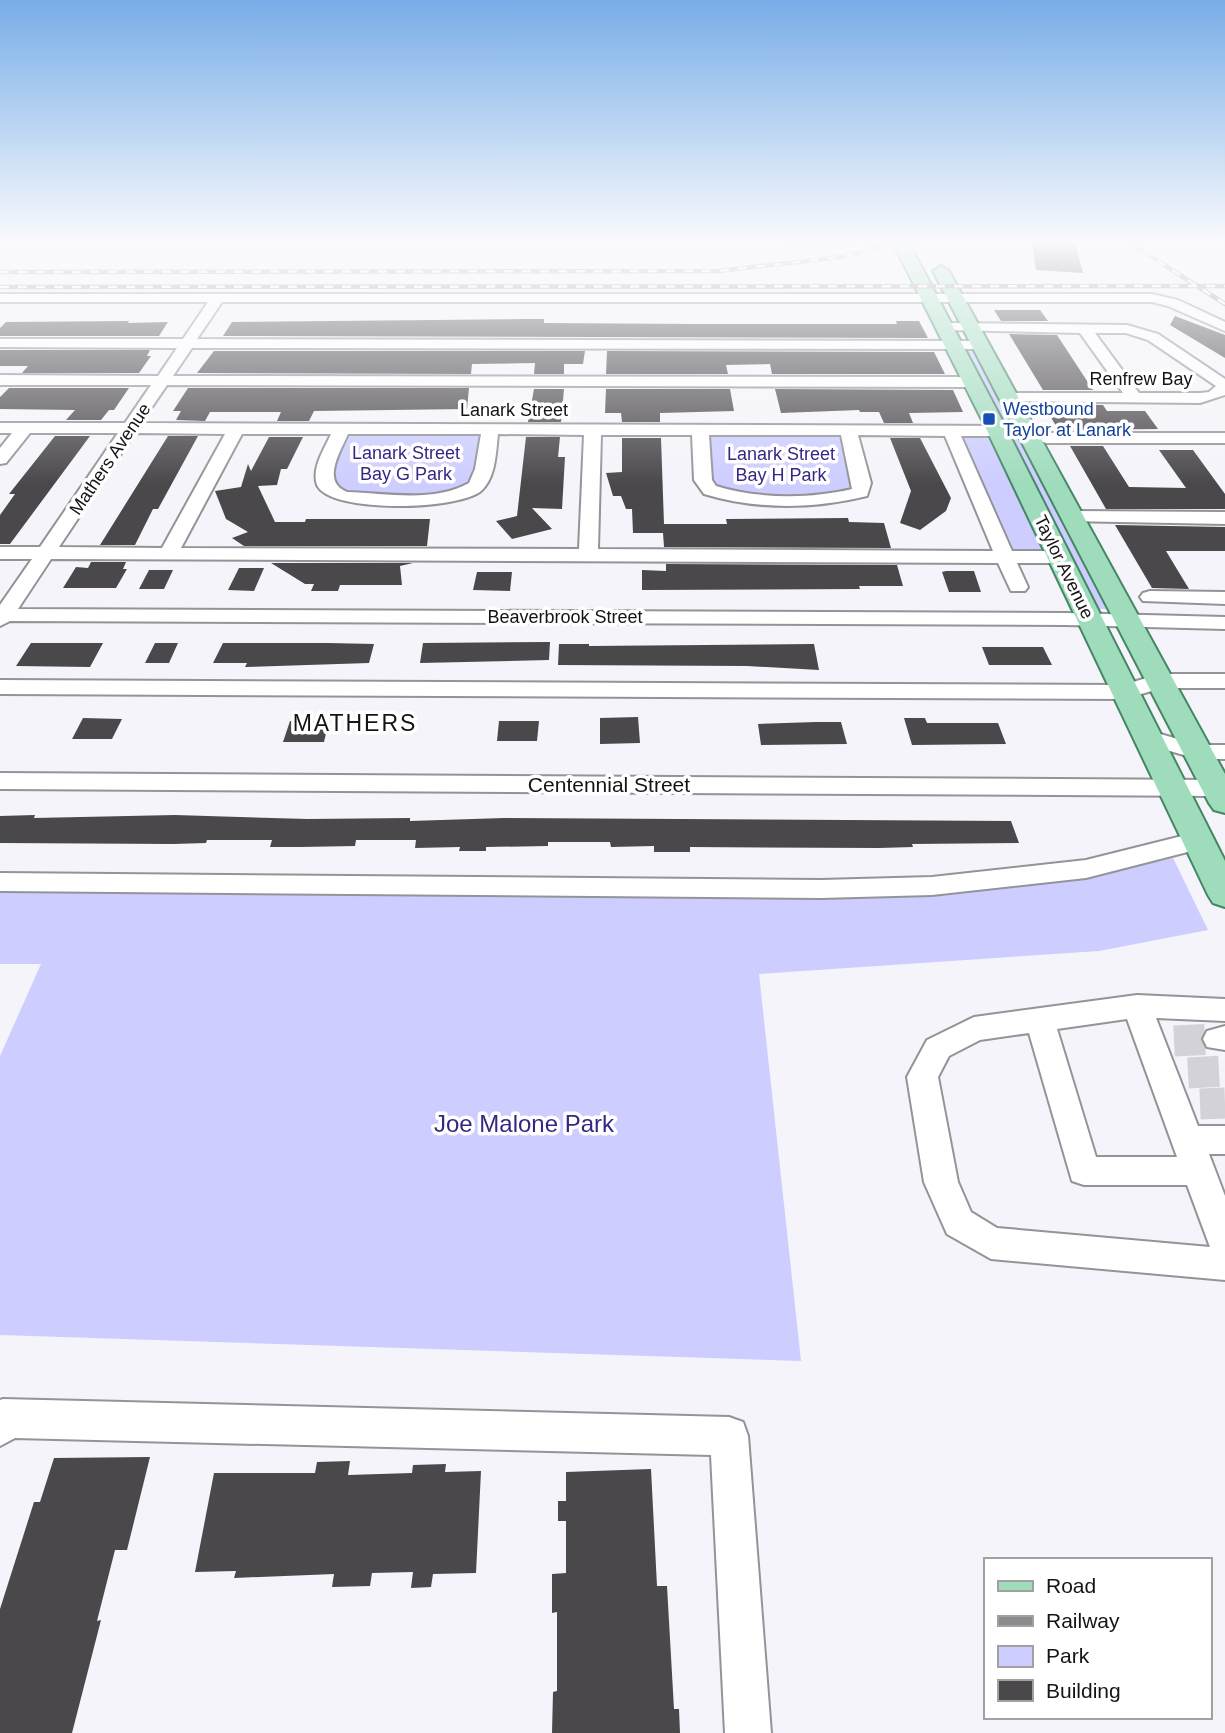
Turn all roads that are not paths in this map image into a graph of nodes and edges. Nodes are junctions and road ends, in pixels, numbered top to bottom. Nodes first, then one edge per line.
1 (202, 322) edge
2 (942, 322) edge
3 (969, 322) edge
4 (1083, 327) junction
5 (949, 336) junction
6 (976, 336) junction
7 (0, 342) edge
8 (187, 343) junction
9 (0, 380) edge
10 (163, 380) junction
11 (973, 382) junction
12 (1009, 398) junction
13 (1134, 398) junction
14 (1167, 406) dead end
15 (0, 428) edge
16 (25, 428) junction
17 (131, 429) junction
18 (236, 429) junction
19 (342, 429) junction
20 (490, 429) junction
21 (593, 430) junction
22 (700, 430) junction
23 (848, 431) junction
24 (951, 431) junction
25 (998, 431) junction
26 (1027, 431) junction
27 (1209, 438) edge
28 (0, 459) edge
29 (1225, 460) edge
30 (1073, 517) junction
31 (1225, 518) edge
32 (0, 553) edge
33 (46, 553) junction
34 (169, 553) junction
35 (588, 555) junction
36 (1005, 556) junction
37 (1059, 557) junction
38 (1018, 587) dead end
39 (1150, 597) dead end
40 (1225, 598) edge
41 (1, 617) edge
42 (1090, 620) junction
43 (1129, 622) junction
44 (1225, 623) edge
45 (1160, 681) junction
46 (1225, 681) edge
47 (0, 687) edge
48 (1124, 692) junction
49 (1146, 737) junction
50 (1198, 752) junction
51 (1225, 752) edge
52 (0, 781) edge
53 (1172, 788) junction
54 (1221, 796) edge
55 (1198, 841) junction
56 (0, 882) edge
57 (1225, 895) edge
58 (1137, 1006) junction
59 (1040, 1020) junction
60 (1222, 1024) edge
61 (1188, 1140) junction
62 (1225, 1140) edge
63 (1199, 1171) junction
64 (1225, 1241) edge
65 (1225, 1264) edge
66 (0, 1427) edge
67 (748, 1733) edge

1 - 8 street, Mathers Avenue
2 - 5 main road, Taylor Avenue
3 - 6 main road, Taylor Avenue
4 - 6 street, Renfrew Bay
4 - 13 street
4 - 13 street, Renfrew Bay
5 - 6 street
5 - 8 street
5 - 11 main road, Taylor Avenue
6 - 12 main road, Taylor Avenue
7 - 8 street
8 - 10 street, Mathers Avenue
9 - 10 street
10 - 11 street
10 - 17 street, Mathers Avenue
11 - 25 main road, Taylor Avenue
12 - 13 street, Renfrew Bay
12 - 26 main road, Taylor Avenue
14 - 27 street
15 - 16 street, Lanark Street
16 - 17 street, Lanark Street
16 - 28 street
17 - 18 street, Lanark Street
17 - 33 street, Mathers Avenue
18 - 19 street, Lanark Street
18 - 34 street
19 - 20 street, Lanark Street
19 - 20 street
20 - 21 street, Lanark Street
21 - 22 street, Lanark Street
21 - 35 street
22 - 23 street, Lanark Street
22 - 23 street
23 - 24 street, Lanark Street
24 - 25 street, Lanark Street
24 - 36 street
25 - 26 street, Lanark Street
25 - 37 main road, Taylor Avenue
26 - 27 street
26 - 30 main road, Taylor Avenue
27 - 29 street
30 - 31 street
30 - 43 main road, Taylor Avenue
32 - 33 street
33 - 34 street
33 - 41 street, Mathers Avenue
34 - 35 street
35 - 36 street
36 - 37 street
36 - 38 street
37 - 42 main road, Taylor Avenue
39 - 40 street
41 - 42 street, Beaverbrook Street
42 - 43 street, Beaverbrook Street
42 - 48 main road, Taylor Avenue
43 - 44 street, Beaverbrook Street
43 - 45 main road, Taylor Avenue
45 - 46 street
45 - 48 street
45 - 50 main road, Taylor Avenue
47 - 48 street
48 - 49 main road, Taylor Avenue
49 - 50 street
49 - 53 main road, Taylor Avenue
50 - 51 street
50 - 54 main road, Taylor Avenue
52 - 53 street, Centennial Street
53 - 54 street, Centennial Street
53 - 55 main road, Taylor Avenue
55 - 56 street
55 - 57 main road, Taylor Avenue
58 - 59 street
58 - 60 street
58 - 61 street
59 - 63 street
59 - 65 street
61 - 62 street
61 - 63 street
63 - 64 street
66 - 67 street

